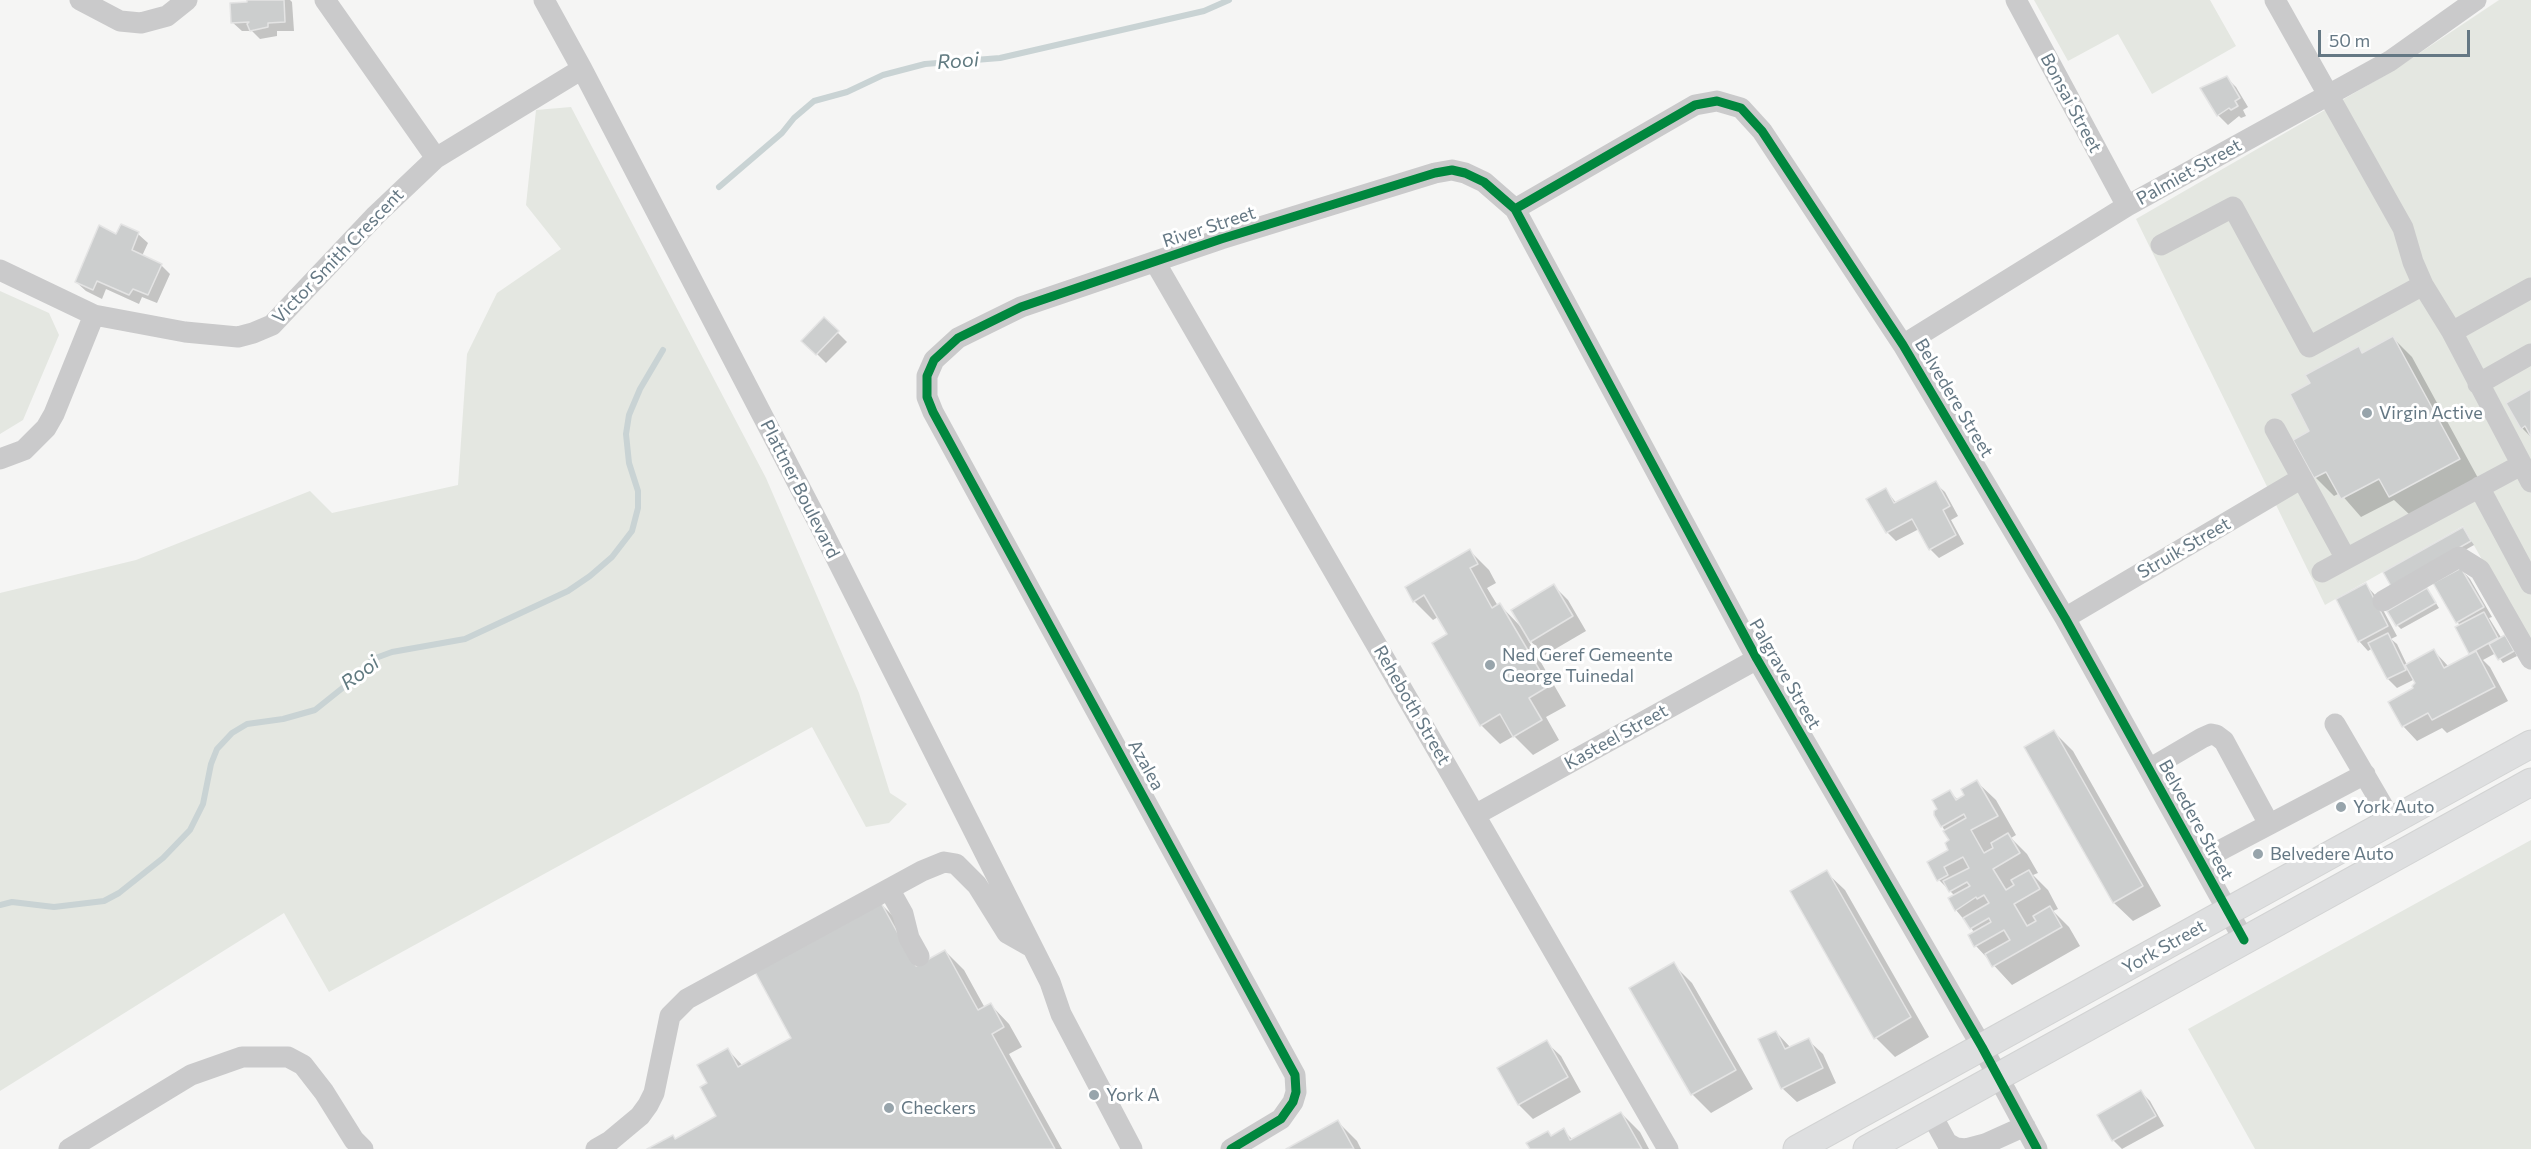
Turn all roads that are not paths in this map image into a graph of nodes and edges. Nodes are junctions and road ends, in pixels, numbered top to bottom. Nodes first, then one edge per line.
1 (80, 0) edge
2 (187, 0) edge
3 (325, 0) edge
4 (544, 0) edge
5 (2016, 0) edge
6 (2275, 0) edge
7 (2476, 0) edge
8 (582, 69) junction
9 (2330, 95) junction
10 (436, 158) junction
11 (2127, 206) junction
12 (1515, 209) junction
13 (2161, 245) dead end
14 (1155, 262) junction
15 (0, 270) edge
16 (2423, 285) junction
17 (2531, 288) edge
18 (94, 315) junction
19 (2452, 333) junction
20 (1903, 345) junction
21 (2531, 354) edge
22 (927, 376) joint
23 (2478, 384) junction
24 (2276, 429) dead end
25 (0, 459) edge
26 (2526, 473) edge
27 (2302, 478) junction
28 (2479, 488) junction
29 (2346, 559) junction
30 (2322, 572) dead end
31 (2531, 584) edge
32 (2383, 601) dead end
33 (2065, 618) junction
34 (1757, 659) junction
35 (2531, 659) edge
36 (2335, 723) dead end
37 (2531, 744) edge
38 (2149, 769) junction
39 (2365, 774) junction
40 (2531, 782) edge
41 (1475, 815) junction
42 (2391, 820) junction
43 (2269, 824) junction
44 (2200, 861) junction
45 (889, 890) junction
46 (2228, 912) junction
47 (2244, 940) junction
48 (1030, 946) junction
49 (919, 956) dead end
50 (1050, 982) junction
51 (1982, 1047) junction
52 (1999, 1076) junction
53 (1931, 1114) junction
54 (2025, 1126) junction
55 (1895, 1142) edge
56 (69, 1149) edge
57 (363, 1149) edge
58 (596, 1149) edge
59 (1131, 1149) edge
60 (1145, 1149) edge
61 (1231, 1149) edge
62 (1668, 1149) edge
63 (1797, 1149) edge
64 (1867, 1149) edge
65 (2037, 1149) edge

1 - 2 street
3 - 10 street
4 - 8 street, Plattner Boulevard
5 - 11 street, Bonsai Street
6 - 9 street
7 - 9 street, Palmiet Street
8 - 10 street, Victor Smith Crescent
8 - 48 street, Plattner Boulevard
9 - 11 street, Palmiet Street
9 - 16 street
10 - 18 street, Victor Smith Crescent
11 - 20 street, Palmiet Street
12 - 14 street, River Street
12 - 20 street, Belvedere Street
12 - 34 street, Palgrave Street
13 - 16 street
14 - 22 street, River Street
14 - 41 street, Reheboth Street
15 - 18 street, Victor Smith Crescent
16 - 19 street
17 - 19 street
18 - 25 street
19 - 23 street
20 - 33 street, Belvedere Street
21 - 23 street
22 - 61 street, Azalea
23 - 26 street
24 - 27 street
26 - 28 street
27 - 29 street
27 - 33 street, Struik Street
28 - 29 street
28 - 31 street
29 - 30 street
32 - 35 street
33 - 38 street, Belvedere Street
34 - 41 street, Kasteel Street
34 - 51 street, Palgrave Street
36 - 39 street
37 - 42 main road, York Street
38 - 43 street
38 - 44 street, Belvedere Street
39 - 42 street
39 - 43 street
40 - 47 main road, York Street
41 - 62 street, Reheboth Street
42 - 46 main road, York Street
43 - 44 street
44 - 46 street, Belvedere Street
45 - 48 street
45 - 49 street
45 - 58 street
46 - 47 street, Belvedere Street
46 - 51 main road, York Street
47 - 52 main road, York Street
48 - 50 street, Plattner Boulevard
50 - 59 street, Plattner Boulevard
50 - 60 street, Plattner Boulevard
51 - 52 street, Palgrave Street
51 - 63 main road, York Street
52 - 53 main road, York Street
52 - 54 street, Palgrave Street
53 - 54 street
53 - 55 main road, York Street
54 - 65 street, Palgrave Street
55 - 64 main road, York Street
56 - 57 street

